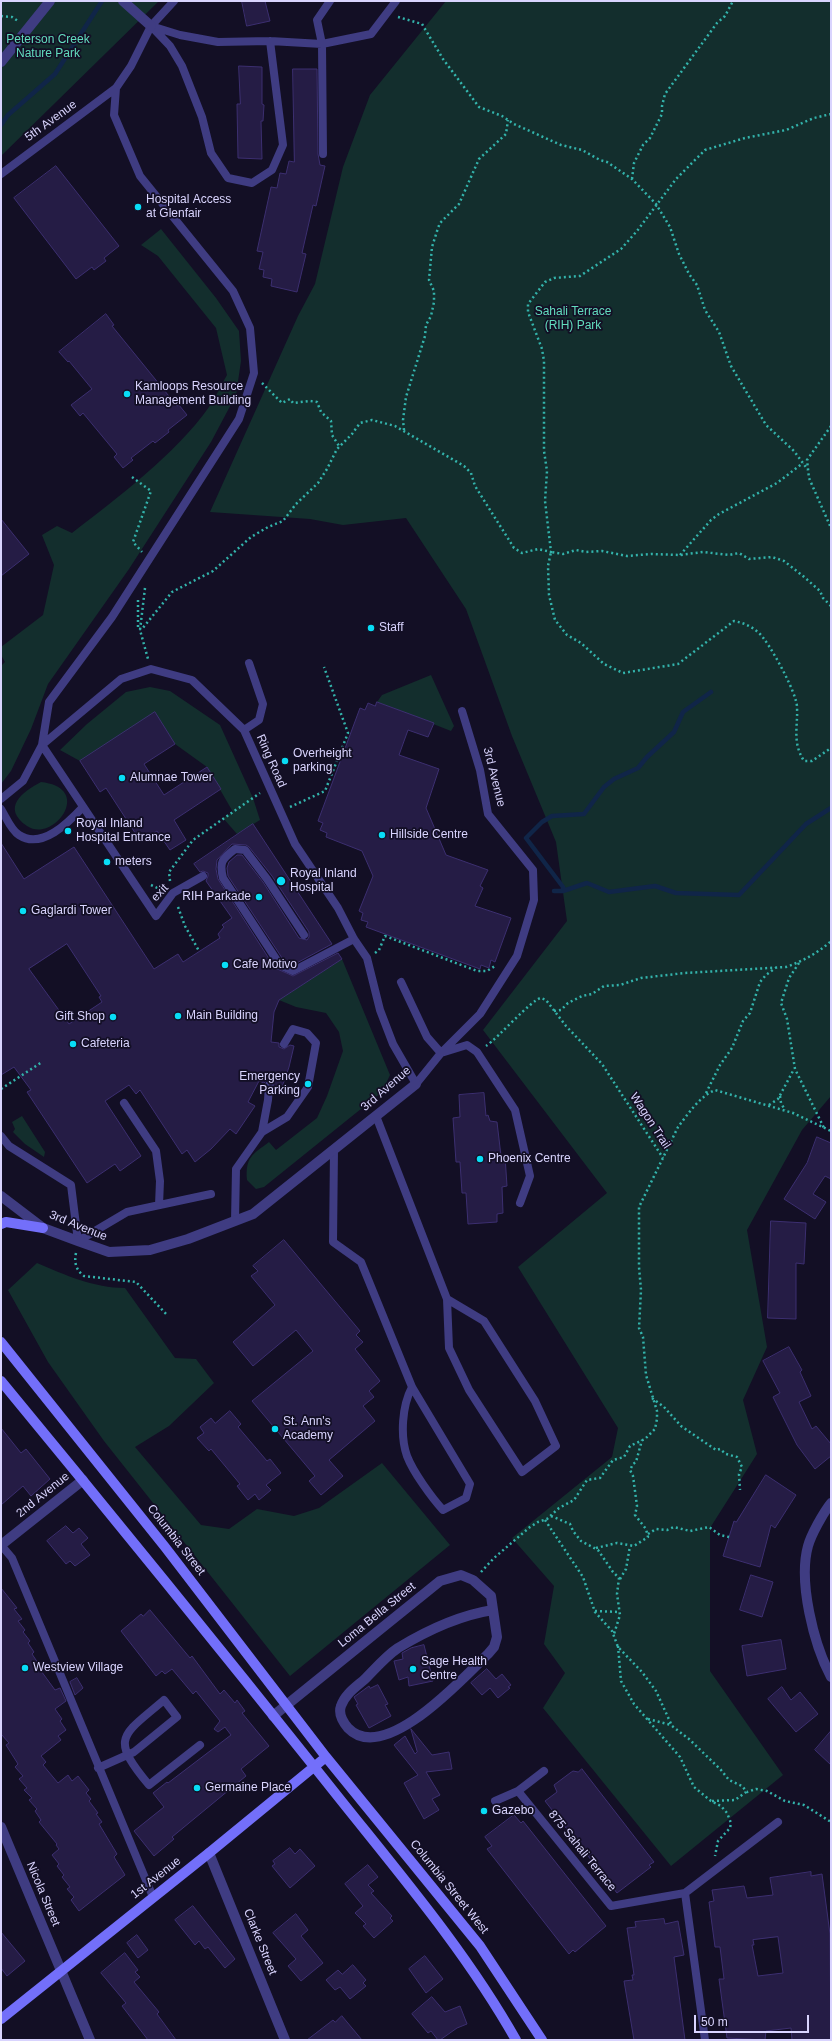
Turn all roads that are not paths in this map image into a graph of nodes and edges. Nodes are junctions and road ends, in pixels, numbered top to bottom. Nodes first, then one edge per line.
1 (50, 1) edge
2 (124, 1) edge
3 (174, 1) edge
4 (330, 1) edge
5 (396, 1) edge
6 (151, 26) junction
7 (270, 41) junction
8 (322, 44) junction
9 (1, 62) edge
10 (116, 88) junction
11 (323, 154) dead end
12 (1, 174) edge
13 (249, 663) dead end
14 (462, 711) dead end
15 (244, 730) junction
16 (42, 746) junction
17 (1, 799) edge
18 (83, 806) junction
19 (1, 810) edge
20 (203, 876) dead end
21 (304, 935) dead end
22 (354, 939) junction
23 (402, 982) dead end
24 (284, 1044) dead end
25 (441, 1053) junction
26 (416, 1084) junction
27 (269, 1085) dead end
28 (124, 1103) dead end
29 (376, 1116) junction
30 (262, 1132) junction
31 (1, 1136) edge
32 (334, 1149) junction
33 (211, 1194) dead end
34 (1, 1196) edge
35 (520, 1203) dead end
36 (159, 1205) junction
37 (235, 1221) junction
38 (1, 1224) edge
39 (43, 1228) junction
40 (78, 1241) junction
41 (447, 1299) junction
42 (1, 1342) edge
43 (1, 1381) edge
44 (412, 1387) junction
45 (82, 1480) junction
46 (831, 1503) edge
47 (1, 1545) edge
48 (493, 1610) junction
49 (831, 1677) edge
50 (286, 1706) junction
51 (273, 1716) junction
52 (200, 1745) dead end
53 (127, 1755) junction
54 (326, 1757) junction
55 (314, 1767) junction
56 (98, 1768) junction
57 (544, 1771) dead end
58 (518, 1791) junction
59 (495, 1801) dead end
60 (778, 1822) dead end
61 (1, 1827) edge
62 (210, 1853) junction
63 (685, 1892) junction
64 (153, 1897) junction
65 (60, 1970) junction
66 (1, 2019) edge
67 (90, 2040) edge
68 (286, 2040) edge
69 (516, 2040) edge
70 (542, 2040) edge
71 (705, 2040) edge

1 - 9 street
2 - 6 street
3 - 6 lane
4 - 8 lane
5 - 8 lane
6 - 7 lane
6 - 7 lane
6 - 10 lane
7 - 8 lane
8 - 11 lane
10 - 12 lane, 5th Avenue
10 - 16 lane
13 - 15 lane
14 - 25 lane, 3rd Avenue
15 - 16 lane, Ring Road
15 - 22 lane, Ring Road
16 - 17 lane, Ring Road
16 - 18 lane
18 - 19 lane
18 - 20 lane, exit
21 - 22 lane
22 - 26 lane, Ring Road
23 - 25 lane
24 - 30 lane
25 - 26 lane, 3rd Avenue
25 - 35 lane
26 - 29 street, 3rd Avenue
27 - 30 lane
28 - 36 lane
29 - 32 street, 3rd Avenue
29 - 41 lane
30 - 37 lane
31 - 40 lane
32 - 37 street, 3rd Avenue
32 - 44 lane
33 - 36 lane
34 - 39 street, 3rd Avenue
36 - 40 lane
37 - 40 street, 3rd Avenue
38 - 39 main road
39 - 40 street, 3rd Avenue
41 - 41 lane
42 - 50 main road, Columbia Street
43 - 45 main road
44 - 44 lane
45 - 47 street, 2nd Avenue
45 - 51 main road
46 - 49 street
47 - 56 lane
48 - 48 street
48 - 50 street, Loma Bella Street
50 - 51 street, Loma Bella Street
50 - 54 main road, Columbia Street
51 - 55 main road
52 - 53 lane
53 - 53 lane
53 - 56 lane
54 - 55 main road, 1st Avenue
54 - 70 main road, Columbia Street West
55 - 62 main road, 1st Avenue
55 - 69 main road
56 - 64 lane
57 - 58 lane
58 - 59 lane
58 - 63 lane, 875 Sahali Terrace
60 - 63 lane, 875 Sahali Terrace
61 - 65 street, Nicola Street
62 - 64 main road, 1st Avenue
62 - 68 street, Clarke Street
63 - 71 lane
64 - 65 main road, 1st Avenue
65 - 66 main road, 1st Avenue
65 - 67 street, Nicola Street

